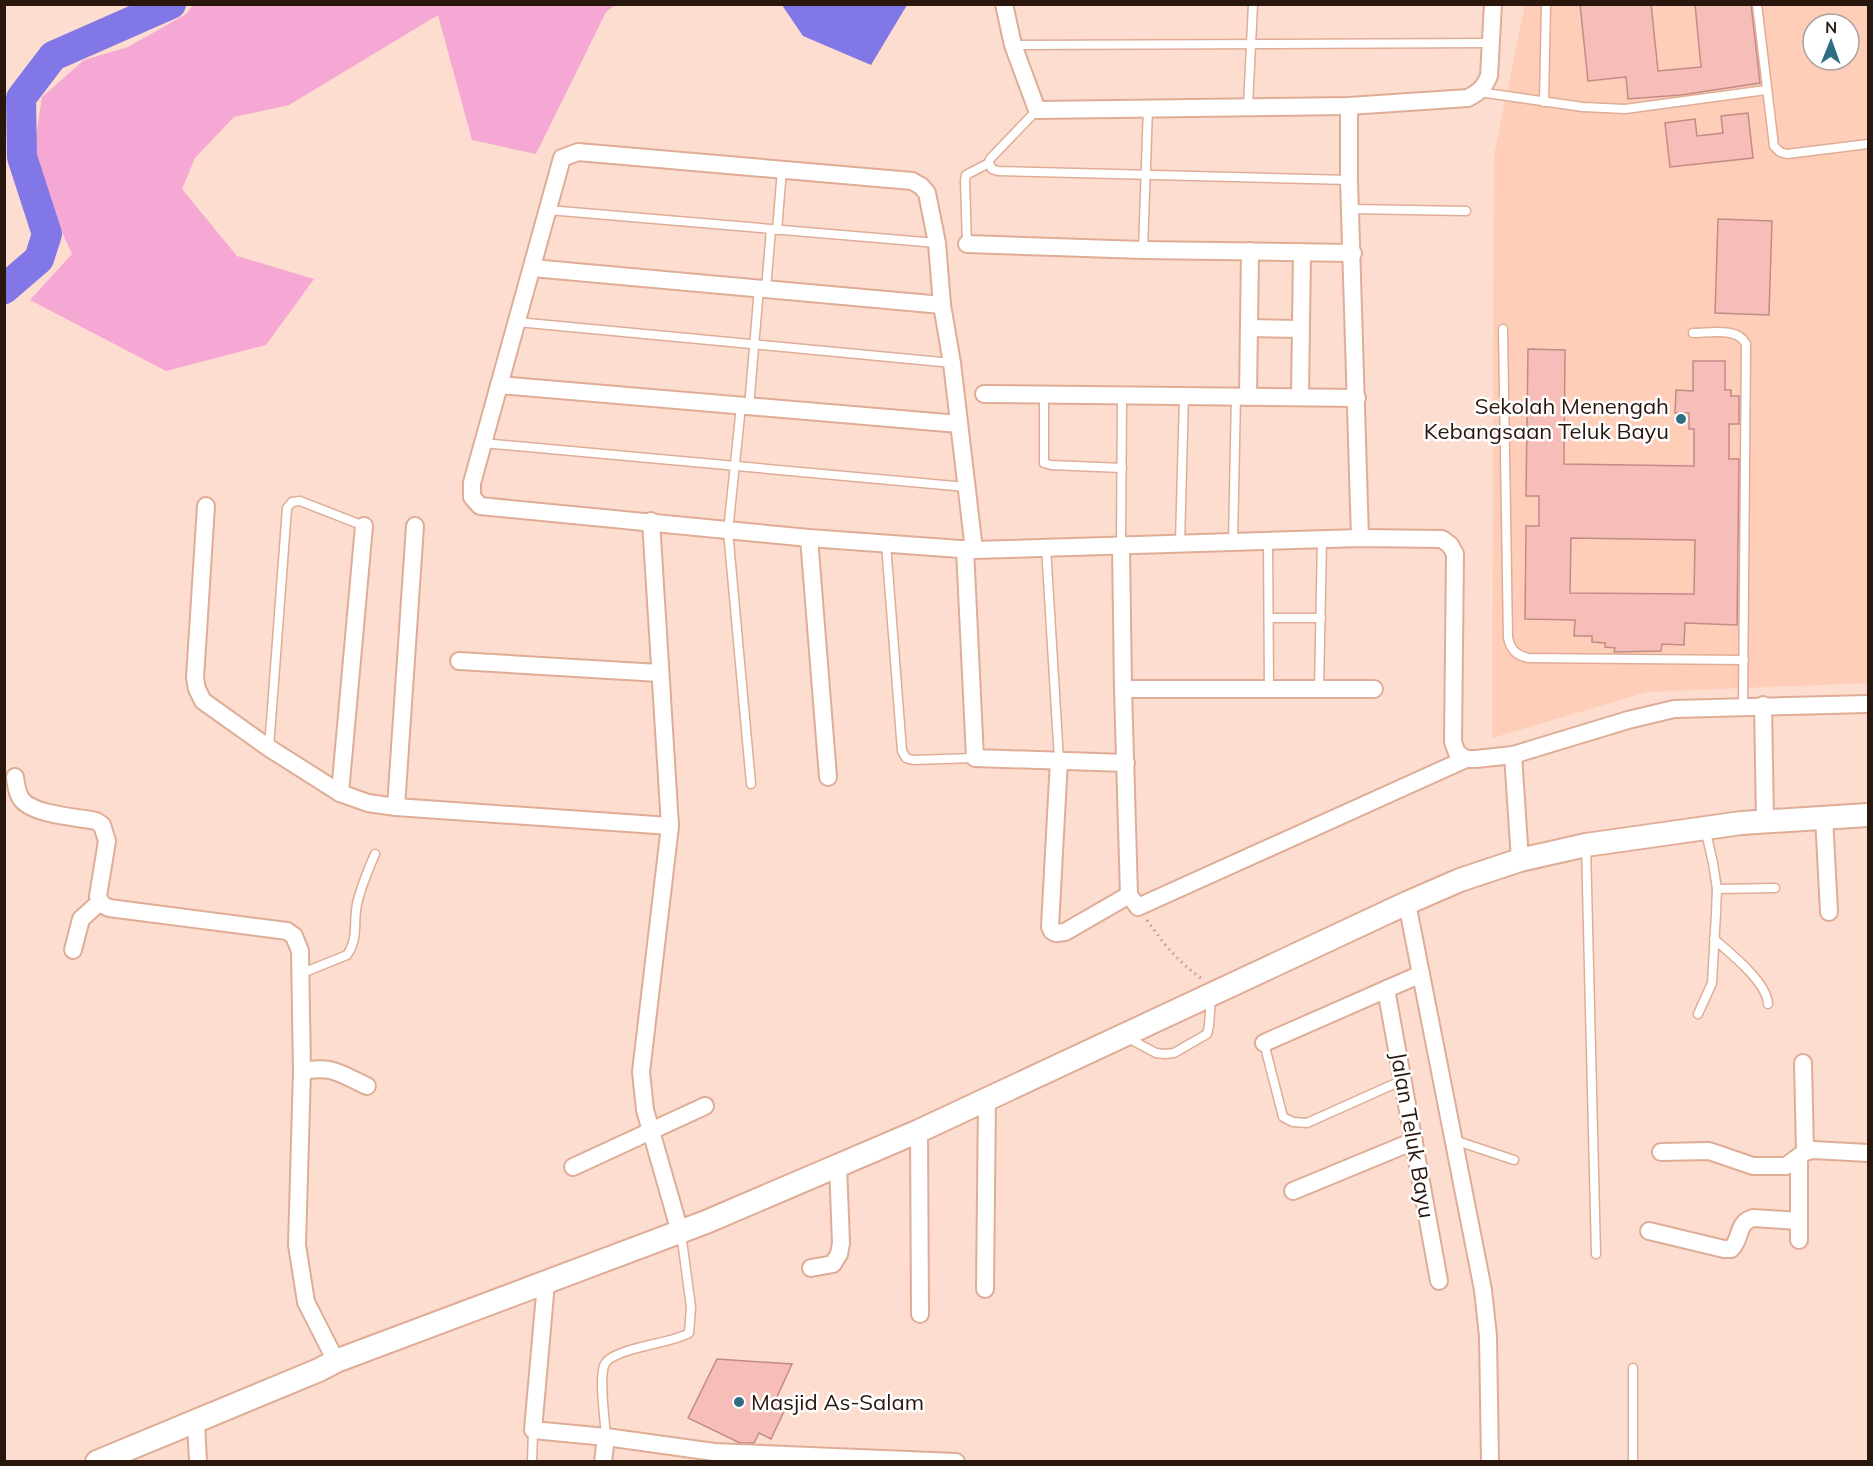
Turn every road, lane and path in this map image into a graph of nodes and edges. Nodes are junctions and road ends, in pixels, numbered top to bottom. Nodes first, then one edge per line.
1 (1004, 4) edge
2 (1252, 4) edge
3 (1493, 4) edge
4 (1546, 4) edge
5 (1757, 4) edge
6 (1490, 43) junction
7 (1251, 44) junction
8 (1013, 45) junction
9 (1766, 90) junction
10 (1479, 92) junction
11 (1544, 102) junction
12 (1248, 106) junction
13 (1349, 106) junction
14 (1148, 108) junction
15 (1036, 110) junction
16 (1869, 144) edge
17 (989, 163) junction
18 (782, 170) junction
19 (1146, 174) junction
20 (1349, 180) junction
21 (1352, 209) junction
22 (548, 210) junction
23 (1466, 211) dead end
24 (774, 229) junction
25 (937, 243) junction
26 (967, 244) joint
27 (1143, 250) junction
28 (1250, 251) junction
29 (1302, 252) junction
30 (1353, 253) junction
31 (532, 268) junction
32 (763, 289) junction
33 (942, 305) junction
34 (517, 322) junction
35 (1249, 328) junction
36 (1301, 329) junction
37 (1503, 329) dead end
38 (1693, 333) dead end
39 (755, 344) junction
40 (952, 363) junction
41 (499, 385) junction
42 (984, 394) dead end
43 (1044, 394) junction
44 (1122, 395) junction
45 (1184, 396) junction
46 (1242, 396) junction
47 (1300, 397) junction
48 (1357, 398) junction
49 (745, 407) junction
50 (959, 424) junction
51 (483, 443) junction
52 (734, 466) junction
53 (1122, 468) junction
54 (966, 487) junction
55 (206, 506) dead end
56 (651, 521) junction
57 (364, 526) joint
58 (415, 526) dead end
59 (728, 531) junction
60 (810, 538) junction
61 (1360, 538) junction
62 (1322, 539) junction
63 (1268, 540) junction
64 (1233, 542) junction
65 (1180, 543) junction
66 (886, 544) junction
67 (1121, 544) junction
68 (1046, 547) junction
69 (969, 549) junction
70 (1269, 618) junction
71 (1320, 618) junction
72 (1744, 660) junction
73 (459, 662) dead end
74 (659, 673) junction
75 (1374, 689) dead end
76 (1123, 690) junction
77 (1269, 690) junction
78 (1319, 690) junction
79 (1869, 704) edge
80 (1763, 705) junction
81 (1743, 706) junction
82 (269, 748) junction
83 (1513, 755) junction
84 (975, 758) junction
85 (1466, 759) junction
86 (1059, 760) junction
87 (1126, 763) junction
88 (15, 777) dead end
89 (828, 777) dead end
90 (751, 783) dead end
91 (340, 792) junction
92 (396, 807) junction
93 (1869, 815) edge
94 (1824, 817) junction
95 (1765, 821) junction
96 (670, 826) junction
97 (1705, 828) junction
98 (1586, 845) junction
99 (375, 854) dead end
100 (1520, 860) junction
101 (1775, 888) dead end
102 (1717, 889) junction
103 (1129, 895) junction
104 (100, 902) junction
105 (1407, 903) junction
106 (1829, 912) dead end
107 (1157, 934) dead end
108 (1714, 939) junction
109 (73, 950) dead end
110 (300, 974) junction
111 (1421, 974) junction
112 (1386, 989) junction
113 (1216, 992) junction
114 (1768, 1004) dead end
115 (1698, 1014) dead end
116 (1123, 1036) junction
117 (1264, 1043) joint
118 (1803, 1063) dead end
119 (302, 1071) junction
120 (1402, 1080) junction
121 (367, 1086) dead end
122 (987, 1099) junction
123 (705, 1106) dead end
124 (650, 1130) junction
125 (919, 1131) junction
126 (1454, 1140) junction
127 (1414, 1141) junction
128 (1661, 1152) dead end
129 (1869, 1153) edge
130 (1802, 1154) junction
131 (1514, 1160) dead end
132 (838, 1165) junction
133 (573, 1167) dead end
134 (1293, 1191) dead end
135 (1799, 1221) junction
136 (1649, 1231) dead end
137 (680, 1232) junction
138 (1799, 1240) dead end
139 (1596, 1254) dead end
140 (811, 1268) dead end
141 (1439, 1281) dead end
142 (546, 1283) junction
143 (985, 1289) dead end
144 (920, 1314) dead end
145 (336, 1361) junction
146 (1633, 1368) dead end
147 (196, 1422) junction
148 (533, 1430) junction
149 (606, 1437) junction
150 (713, 1456) edge
151 (98, 1461) edge
152 (198, 1461) edge
153 (532, 1461) edge
154 (603, 1461) edge
155 (956, 1461) edge
156 (1490, 1461) edge
157 (1633, 1461) edge

1 - 8 street
2 - 7 lane
3 - 6 street
4 - 11 lane
5 - 9 lane
6 - 7 lane
6 - 10 street
7 - 8 lane
7 - 12 lane
8 - 15 street
9 - 11 lane
9 - 16 lane
10 - 11 lane
10 - 13 street
12 - 13 street
12 - 14 street
13 - 20 street
14 - 15 street
14 - 19 lane
15 - 17 lane
17 - 19 lane
17 - 26 lane
18 - 22 street
18 - 24 lane
18 - 25 street
19 - 20 lane
19 - 27 lane
20 - 21 street
21 - 23 lane
21 - 30 street
22 - 24 lane
22 - 31 street
24 - 25 lane
24 - 32 lane
25 - 33 street
26 - 27 street
27 - 28 street
28 - 29 street
28 - 35 street
29 - 30 street
29 - 36 street
30 - 48 street
31 - 32 street
31 - 34 street
32 - 33 street
32 - 39 lane
33 - 40 street
34 - 39 lane
34 - 41 street
35 - 36 street
35 - 46 street
36 - 47 street
37 - 72 lane
38 - 72 lane
39 - 40 lane
39 - 49 lane
40 - 50 street
41 - 49 street
41 - 51 street
42 - 43 street
43 - 44 street
43 - 53 lane
44 - 45 street
44 - 53 lane
45 - 46 street
45 - 65 lane
46 - 47 street
46 - 64 lane
47 - 48 street
48 - 61 street
49 - 50 street
49 - 52 lane
50 - 54 street
51 - 52 lane
51 - 56 street
52 - 54 lane
52 - 59 lane
53 - 67 lane
54 - 69 street
55 - 82 street
56 - 59 street
56 - 74 street
57 - 82 lane
57 - 91 street
58 - 92 street
59 - 60 street
59 - 90 lane
60 - 66 street
60 - 89 street
61 - 62 street
61 - 85 street
62 - 63 street
62 - 71 lane
63 - 64 street
63 - 70 lane
64 - 65 street
65 - 67 street
66 - 69 street
66 - 84 lane
67 - 68 street
67 - 76 street
68 - 69 street
68 - 86 lane
69 - 84 street
70 - 71 lane
70 - 77 lane
71 - 78 lane
72 - 81 lane
73 - 74 street
74 - 96 street
75 - 78 street
76 - 77 street
76 - 87 street
77 - 78 street
79 - 80 street
80 - 81 street
80 - 95 street
81 - 83 street
82 - 91 street
83 - 85 street
83 - 100 street
84 - 86 street
85 - 103 street
86 - 87 street
86 - 103 street
87 - 103 street
88 - 104 street
91 - 92 street
92 - 96 street
93 - 94 main road
94 - 95 main road
94 - 106 street
95 - 97 main road
96 - 124 street
97 - 98 main road
97 - 102 lane
98 - 100 main road
98 - 139 lane
99 - 110 lane
100 - 105 main road
101 - 102 lane
102 - 108 lane
104 - 109 street
104 - 110 street
105 - 111 street
105 - 113 main road
107 - 113 path
108 - 114 lane
108 - 115 lane
110 - 119 street
111 - 112 street
111 - 126 street
112 - 117 street
112 - 120 street, Jalan Teluk Bayu
113 - 116 main road
113 - 116 lane
116 - 122 main road
117 - 120 lane
118 - 130 street
119 - 121 street
119 - 145 street
120 - 127 street, Jalan Teluk Bayu
122 - 125 main road
122 - 143 street
123 - 124 street
124 - 133 street
124 - 137 street
125 - 132 main road
125 - 144 street
126 - 131 lane
126 - 156 street
127 - 134 street
127 - 141 street, Jalan Teluk Bayu
128 - 130 street
129 - 130 street
130 - 135 street
132 - 137 main road
132 - 140 street
135 - 136 street
135 - 138 street
137 - 142 main road
137 - 149 lane
142 - 145 main road
142 - 148 street
145 - 147 main road
146 - 157 lane
147 - 151 main road
147 - 152 street
148 - 149 street
148 - 153 lane
149 - 150 street
149 - 154 street
150 - 155 street

